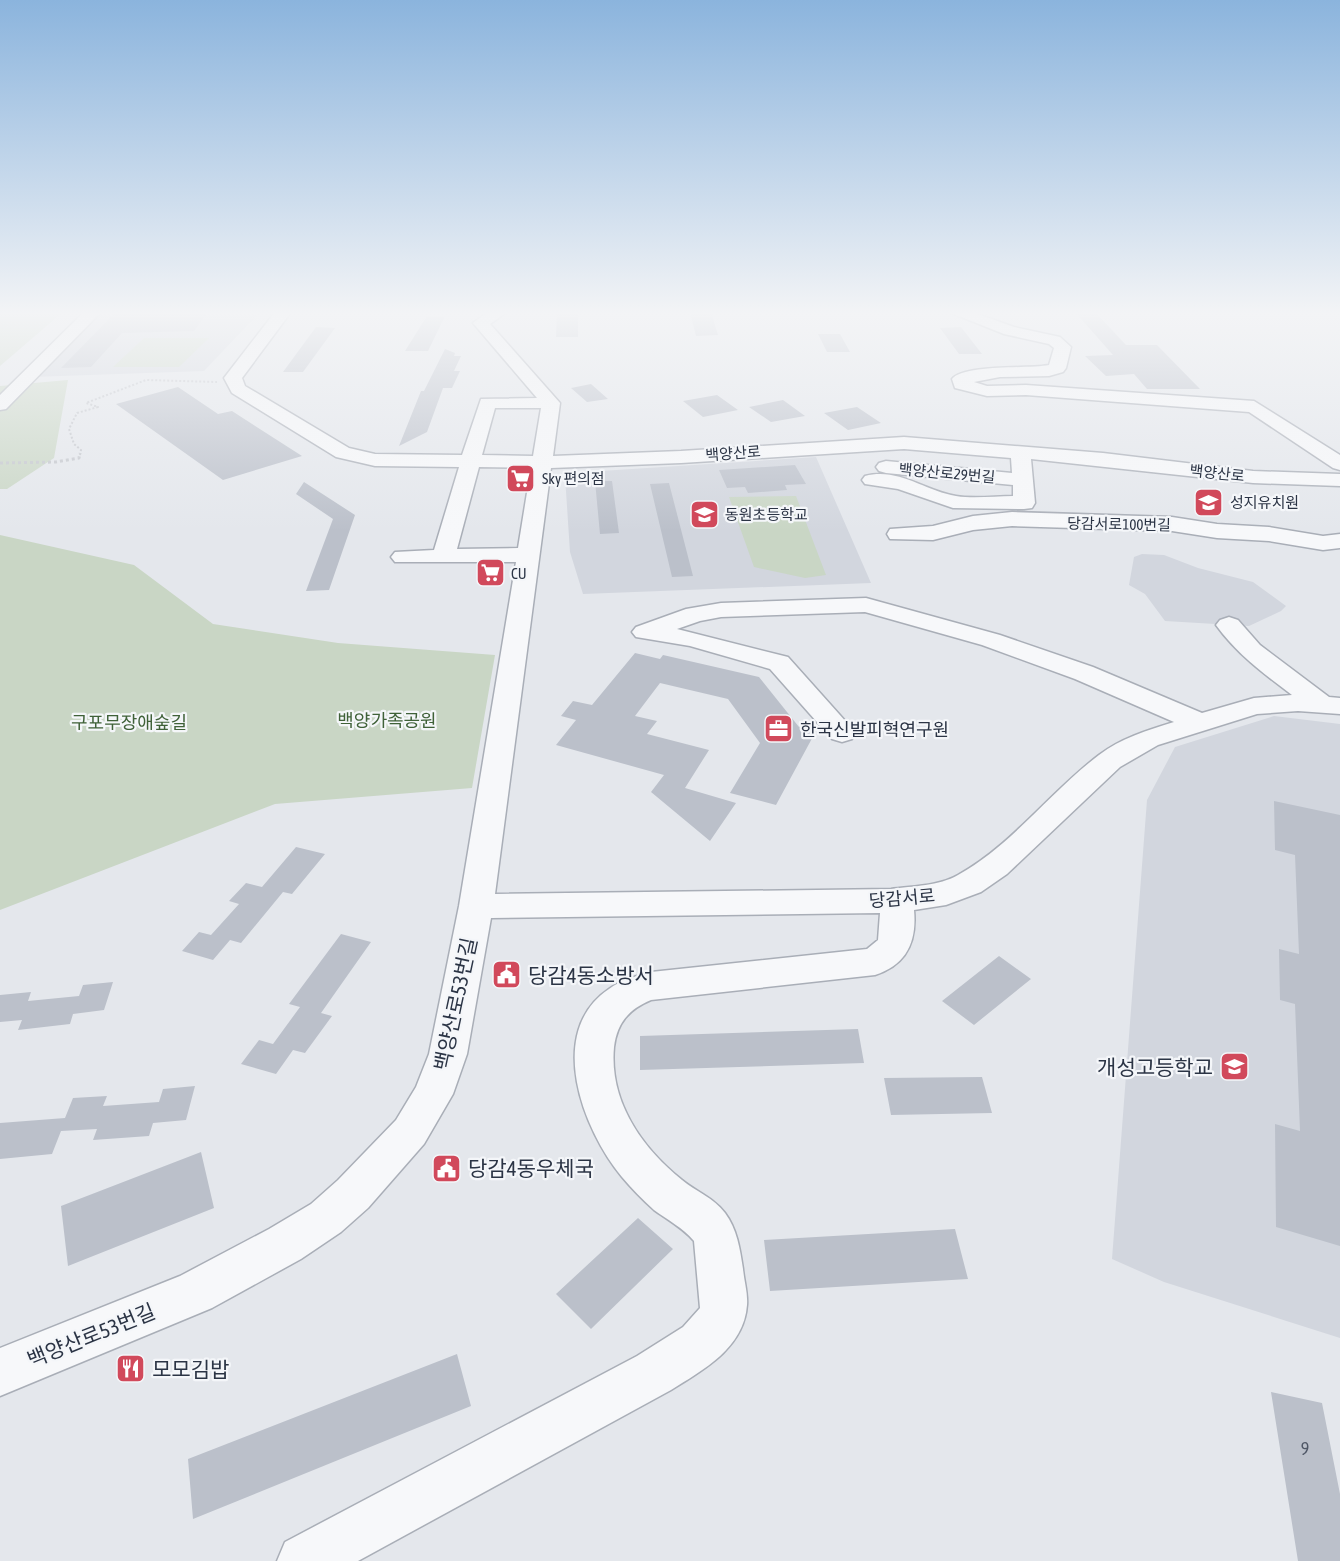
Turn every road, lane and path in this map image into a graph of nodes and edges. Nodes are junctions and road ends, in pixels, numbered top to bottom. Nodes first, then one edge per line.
1 (20, 385) edge
2 (133, 385) edge
3 (236, 385) edge
4 (535, 385) edge
5 (964, 385) edge
6 (551, 403) junction
7 (0, 405) edge
8 (843, 433) dead end
9 (871, 443) junction
10 (892, 443) junction
11 (1021, 452) junction
12 (540, 462) junction
13 (0, 463) edge
14 (469, 463) junction
15 (1340, 464) edge
16 (1340, 480) edge
17 (898, 534) dead end
18 (1340, 541) edge
19 (527, 555) junction
20 (444, 556) junction
21 (403, 557) dead end
22 (1229, 625) dead end
23 (1330, 705) edge
24 (1201, 723) junction
25 (842, 733) dead end
26 (896, 901) junction
27 (476, 906) junction
28 (0, 1372) edge
29 (304, 1561) edge

1 - 7 street
2 - 13 path
3 - 14 street, 백양산로
4 - 6 street
5 - 15 street
6 - 12 street, 백양산로53번길
6 - 14 street
8 - 10 street
9 - 10 street, 백양산로
9 - 11 street, 백양산로29번길
9 - 12 street, 백양산로
10 - 11 street, 백양산로
11 - 16 street, 백양산로
12 - 14 street, 백양산로
12 - 19 street, 백양산로53번길
14 - 20 street
17 - 18 street, 당감서로100번길
19 - 20 street
19 - 27 street, 백양산로53번길
20 - 21 street
22 - 23 street
23 - 24 street, 당감서로
24 - 25 street
24 - 26 street, 당감서로
26 - 27 street, 당감서로
26 - 29 street
27 - 28 street, 백양산로53번길

